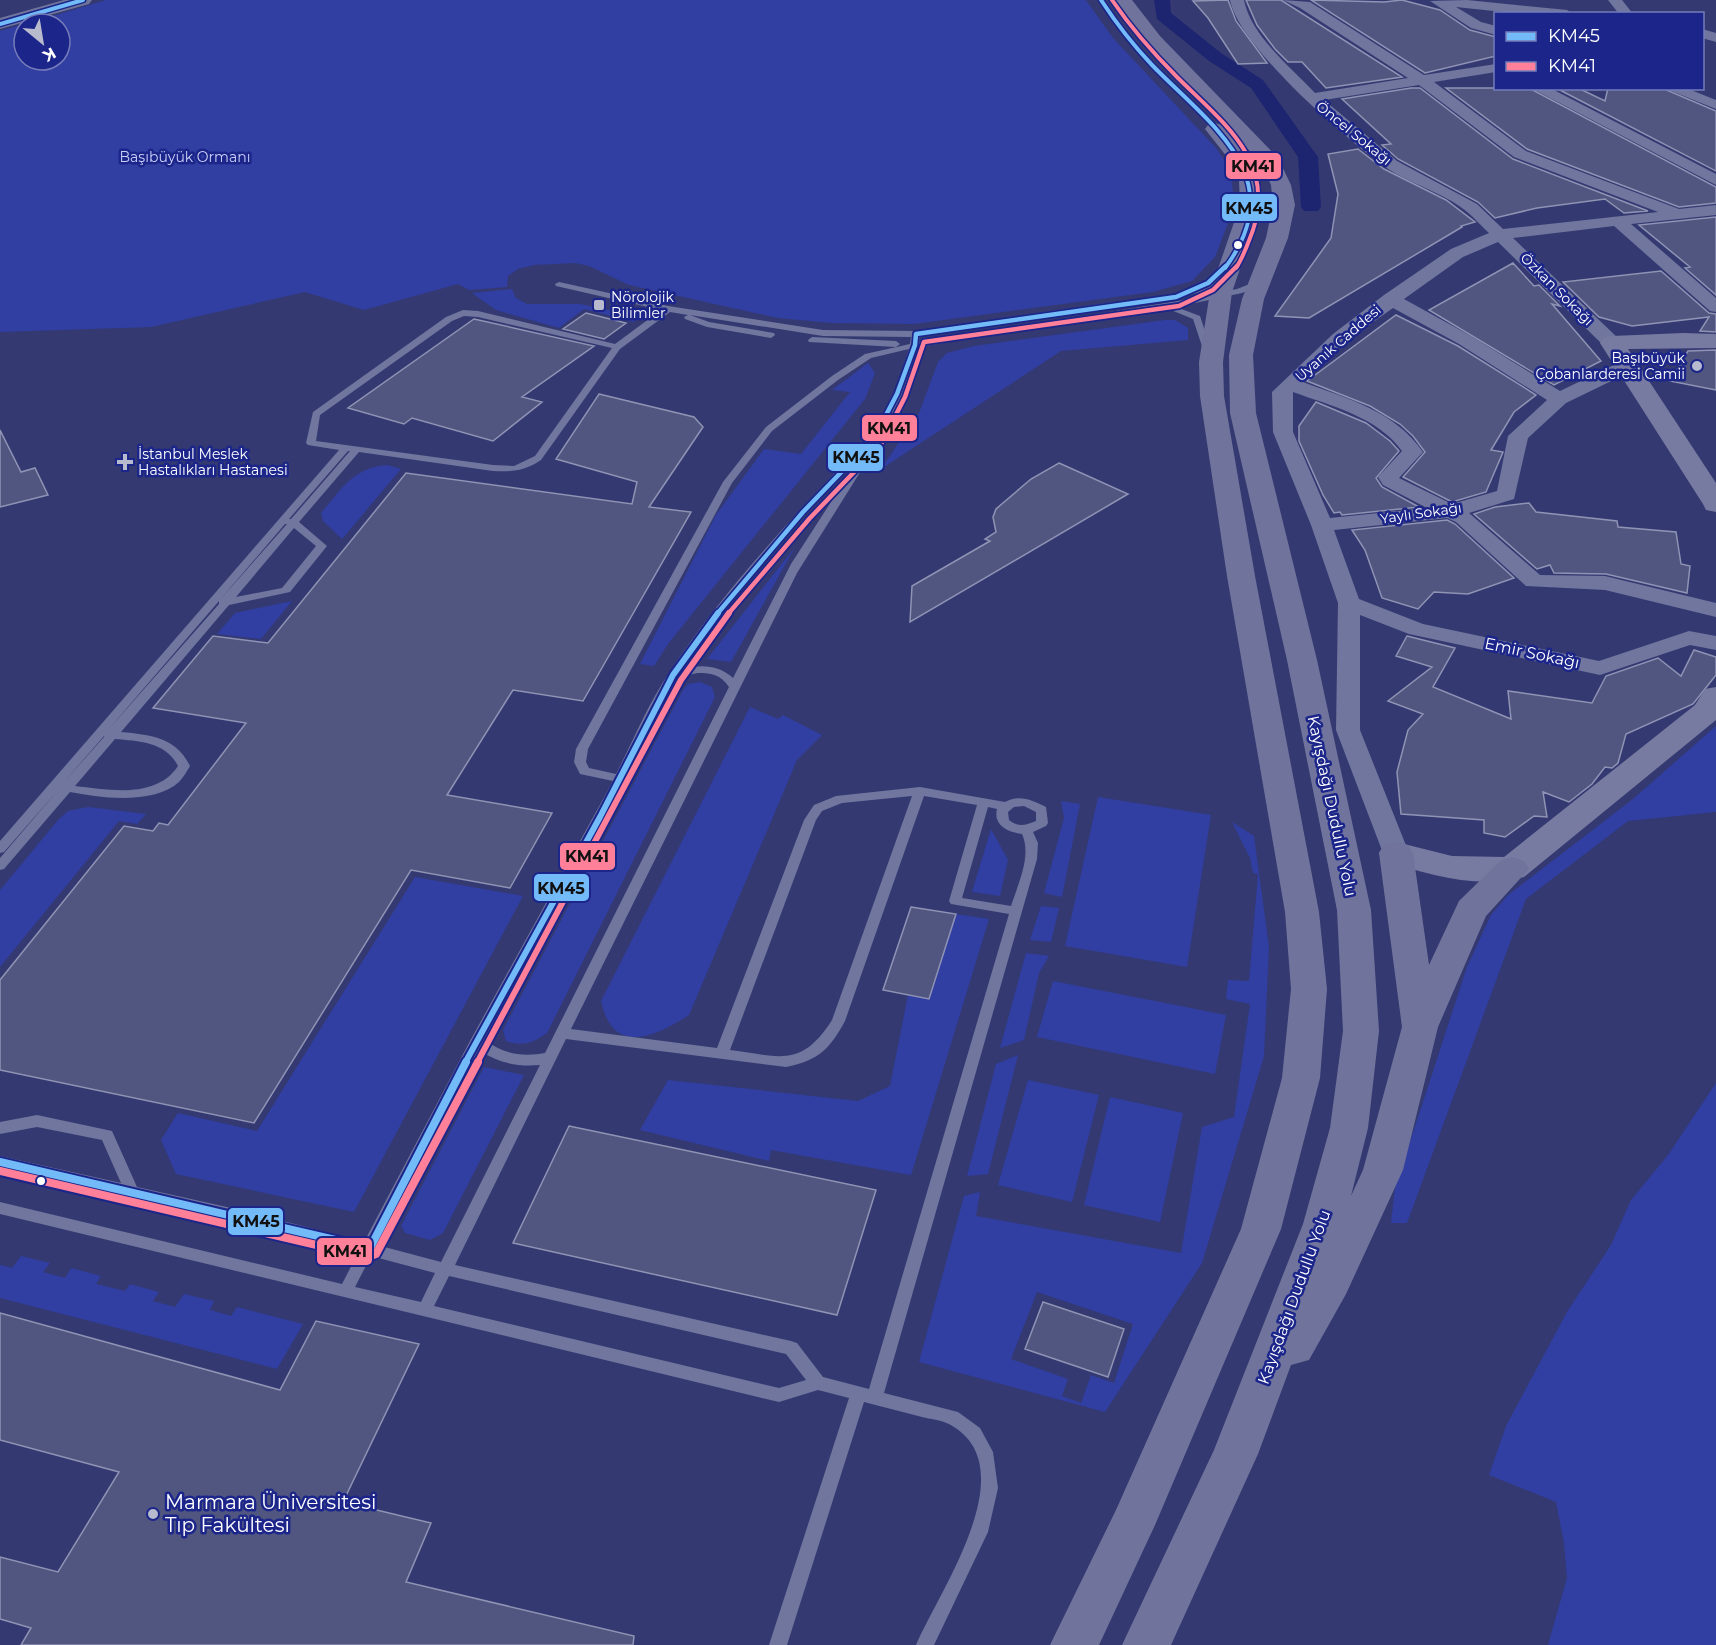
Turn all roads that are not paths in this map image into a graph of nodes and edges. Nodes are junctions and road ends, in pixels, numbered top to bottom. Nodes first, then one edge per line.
1 (50, 0) edge
2 (83, 0) edge
3 (1101, 0) edge
4 (1123, 0) edge
5 (1237, 0) edge
6 (1290, 0) edge
7 (1615, 0) edge
8 (1432, 1) edge
9 (1546, 12) edge
10 (1625, 12) edge
11 (0, 13) edge
12 (0, 24) edge
13 (1494, 30) edge
14 (1494, 68) edge
15 (1424, 81) junction
16 (1542, 90) edge
17 (1676, 90) edge
18 (1312, 98) junction
19 (1716, 105) edge
20 (1716, 180) edge
21 (1716, 210) edge
22 (1676, 213) junction
23 (1616, 220) junction
24 (1502, 234) junction
25 (1236, 250) junction
26 (1260, 282) junction
27 (559, 284) dead end
28 (1221, 295) junction
29 (1390, 299) junction
30 (1165, 306) junction
31 (1716, 307) edge
32 (668, 309) junction
33 (916, 339) junction
34 (1716, 341) edge
35 (1612, 344) junction
36 (617, 347) junction
37 (1211, 362) junction
38 (1627, 366) junction
39 (1291, 384) junction
40 (1559, 399) junction
41 (874, 438) junction
42 (352, 448) junction
43 (1716, 504) edge
44 (1448, 512) junction
45 (288, 522) junction
46 (1322, 525) junction
47 (213, 602) junction
48 (225, 603) junction
49 (1349, 603) junction
50 (1716, 610) edge
51 (1716, 643) edge
52 (673, 675) junction
53 (734, 687) junction
54 (1716, 696) edge
55 (100, 733) junction
56 (113, 735) junction
57 (620, 779) junction
58 (54, 786) junction
59 (67, 788) junction
60 (920, 790) junction
61 (984, 802) junction
62 (1005, 806) junction
63 (1026, 830) junction
64 (0, 849) edge
65 (1396, 853) junction
66 (0, 866) edge
67 (1512, 869) junction
68 (1016, 911) junction
69 (1420, 1027) junction
70 (561, 1033) junction
71 (477, 1041) junction
72 (722, 1053) junction
73 (549, 1058) junction
74 (0, 1128) edge
75 (0, 1162) edge
76 (132, 1192) junction
77 (0, 1208) edge
78 (370, 1248) junction
79 (445, 1269) junction
80 (346, 1290) junction
81 (425, 1309) junction
82 (818, 1383) junction
83 (867, 1395) junction
84 (1235, 1454) junction
85 (778, 1645) edge
86 (925, 1645) edge
87 (1074, 1645) edge
88 (1146, 1645) edge

1 - 11 highway
2 - 12 highway
3 - 25 main road
4 - 26 main road, Kayışdağı Dudullu Yolu
5 - 18 street, Öncel Sokağı
6 - 15 street
7 - 10 street
8 - 9 street
8 - 13 street
14 - 15 street
15 - 18 street
15 - 22 street
16 - 20 street
17 - 19 street
18 - 24 street, Öncel Sokağı
21 - 22 street, Uyanık Caddesi
22 - 23 street, Uyanık Caddesi
23 - 24 street, Uyanık Caddesi
23 - 31 street
24 - 29 street, Uyanık Caddesi
24 - 35 street, Özkan Sokağı
25 - 28 main road
25 - 33 lane
26 - 28 lane
26 - 84 main road, Kayışdağı Dudullu Yolu
27 - 32 lane
28 - 30 lane
28 - 37 main road
29 - 39 street, Uyanık Caddesi
29 - 40 street
30 - 33 lane
30 - 37 lane
32 - 33 lane
32 - 36 lane
33 - 41 lane
33 - 57 lane
34 - 35 main road
35 - 38 main road
36 - 42 lane
36 - 42 lane
37 - 87 main road
38 - 40 street, Yaylı Sokağı
38 - 43 main road
39 - 44 street
39 - 46 street, Uyanık Caddesi
40 - 44 street, Yaylı Sokağı
41 - 52 lane
41 - 53 lane
42 - 45 lane
44 - 46 street, Yaylı Sokağı
44 - 50 street
45 - 47 lane
45 - 48 lane
45 - 48 lane
46 - 49 street, Uyanık Caddesi
47 - 48 lane
47 - 55 lane
48 - 56 lane
49 - 51 street, Emir Sokağı
49 - 65 street, Uyanık Caddesi
52 - 53 lane
52 - 57 lane
53 - 70 lane
54 - 67 main road
55 - 56 lane
55 - 58 lane
56 - 59 lane
56 - 59 lane
57 - 71 lane
58 - 59 lane
58 - 64 lane
59 - 66 lane
60 - 61 lane
60 - 72 lane
60 - 72 lane
61 - 62 lane
61 - 68 lane
62 - 63 lane
62 - 63 lane
63 - 68 lane
65 - 67 main road
65 - 69 main road
67 - 69 main road
68 - 83 lane
69 - 84 main road
70 - 72 lane
70 - 73 lane
71 - 73 lane
71 - 78 lane
73 - 79 lane
74 - 76 lane
75 - 76 lane
76 - 78 lane
77 - 80 lane
78 - 79 lane
78 - 80 lane
79 - 81 lane
79 - 82 lane
80 - 81 lane
81 - 82 lane
82 - 83 lane
83 - 85 lane
83 - 86 lane
84 - 88 main road, Kayışdağı Dudullu Yolu

